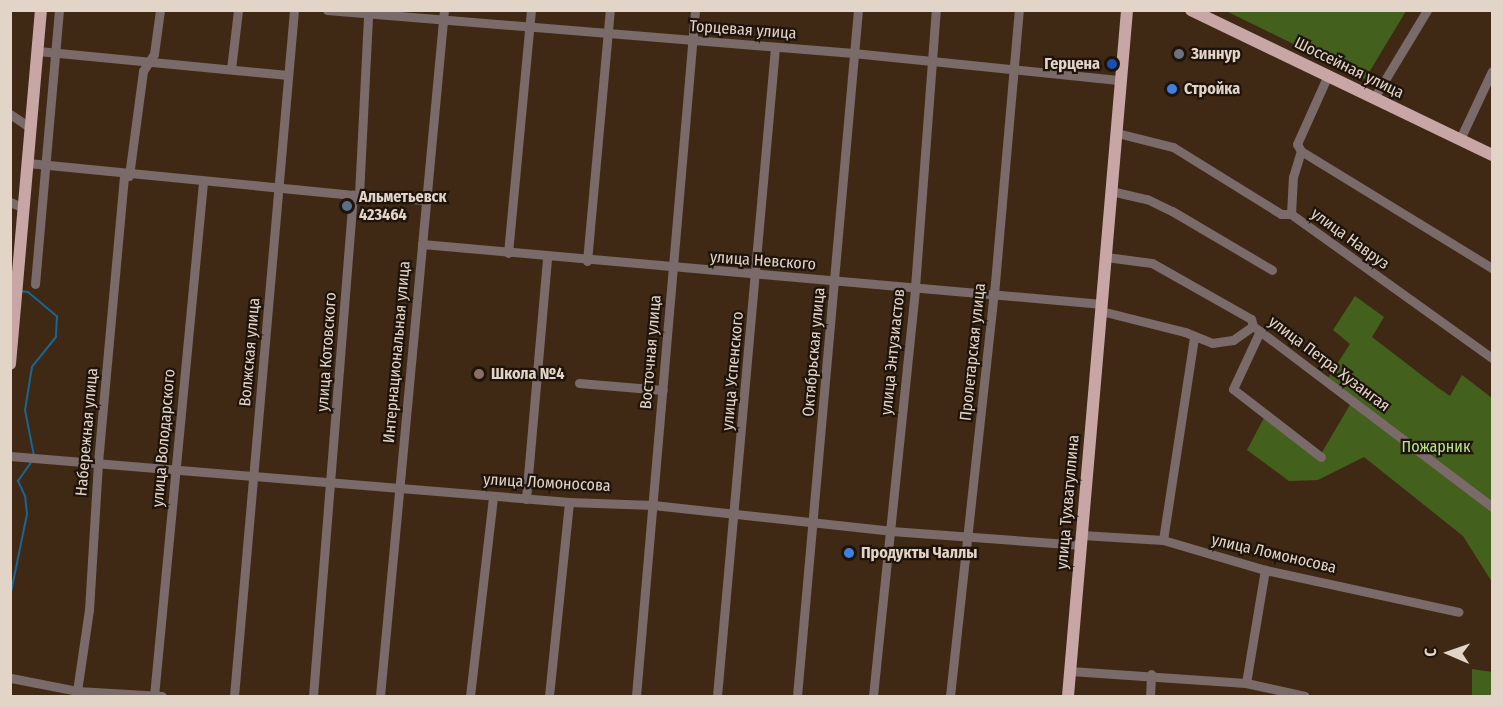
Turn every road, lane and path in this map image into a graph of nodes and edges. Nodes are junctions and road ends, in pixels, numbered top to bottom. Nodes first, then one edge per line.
1 (41, 10) edge
2 (59, 10) edge
3 (160, 10) edge
4 (238, 10) edge
5 (294, 10) edge
6 (327, 10) edge
7 (444, 10) edge
8 (531, 10) edge
9 (610, 10) edge
10 (695, 10) edge
11 (858, 10) edge
12 (936, 10) edge
13 (1019, 10) edge
14 (1127, 10) edge
15 (1191, 10) edge
16 (1427, 10) edge
17 (362, 13) edge
18 (443, 21) junction
19 (530, 28) junction
20 (609, 34) junction
21 (693, 41) junction
22 (775, 48) junction
23 (38, 51) junction
24 (55, 51) junction
25 (854, 53) junction
26 (150, 61) junction
27 (932, 62) junction
28 (231, 69) junction
29 (1014, 70) junction
30 (1492, 71) edge
31 (288, 75) junction
32 (1328, 75) junction
33 (1121, 80) junction
34 (1374, 98) junction
35 (10, 114) edge
36 (31, 128) junction
37 (1117, 133) junction
38 (1460, 139) junction
39 (1301, 151) junction
40 (1492, 155) edge
41 (28, 163) junction
42 (47, 166) junction
43 (127, 175) junction
44 (203, 182) junction
45 (278, 189) junction
46 (1111, 191) junction
47 (356, 195) junction
48 (425, 200) junction
49 (10, 202) edge
50 (24, 208) junction
51 (1292, 214) junction
52 (422, 244) junction
53 (508, 253) junction
54 (1106, 257) junction
55 (547, 258) junction
56 (588, 261) junction
57 (1492, 268) edge
58 (674, 269) junction
59 (1272, 270) dead end
60 (757, 275) junction
61 (836, 281) junction
62 (35, 284) dead end
63 (915, 287) junction
64 (994, 294) junction
65 (1101, 308) junction
66 (1256, 328) junction
67 (1194, 338) junction
68 (1492, 358) edge
69 (10, 364) edge
70 (579, 382) dead end
71 (663, 390) junction
72 (10, 456) edge
73 (1321, 457) dead end
74 (98, 462) junction
75 (176, 469) junction
76 (255, 476) junction
77 (332, 482) junction
78 (399, 489) junction
79 (493, 496) junction
80 (526, 499) junction
81 (569, 502) junction
82 (653, 505) junction
83 (1492, 507) edge
84 (735, 515) junction
85 (813, 523) junction
86 (891, 531) junction
87 (968, 536) junction
88 (1082, 540) junction
89 (1163, 540) junction
90 (1265, 570) junction
91 (1459, 612) dead end
92 (1070, 671) junction
93 (1151, 674) junction
94 (11, 678) edge
95 (1245, 683) junction
96 (77, 691) junction
97 (158, 696) edge
98 (234, 696) edge
99 (313, 696) edge
100 (380, 696) edge
101 (470, 696) edge
102 (549, 696) edge
103 (636, 696) edge
104 (717, 696) edge
105 (797, 696) edge
106 (873, 696) edge
107 (950, 696) edge
108 (1068, 696) edge
109 (1150, 696) edge
110 (1305, 696) edge

1 - 23 main road
2 - 24 street
3 - 26 street, Набережная улица
4 - 28 street
5 - 31 street, Волжская улица
6 - 17 street, Торцевая улица
7 - 18 street, Интернациональная улица
8 - 19 street
9 - 20 street
10 - 21 street, Восточная улица
11 - 25 street, Октябрьская улица
12 - 27 street, улица Энтузиастов
13 - 29 street, Пролетарская улица
14 - 33 main road, улица Тухватуллина
15 - 32 main road, Шоссейная улица
16 - 34 street
17 - 18 street, Торцевая улица
17 - 47 street, улица Котовского
18 - 19 street, Торцевая улица
18 - 48 street, Интернациональная улица
19 - 20 street, Торцевая улица
19 - 53 street
20 - 21 street, Торцевая улица
20 - 56 street
21 - 22 street, Торцевая улица
21 - 58 street, Восточная улица
22 - 25 street, Торцевая улица
22 - 60 street, улица Успенского
23 - 24 street
23 - 36 main road
24 - 26 street
24 - 42 street
25 - 27 street, Торцевая улица
25 - 61 street, Октябрьская улица
26 - 28 street
26 - 43 street, Набережная улица
27 - 29 street, Торцевая улица
27 - 63 street, улица Энтузиастов
28 - 31 street
29 - 33 street, Торцевая улица
29 - 64 street, Пролетарская улица
30 - 38 street
31 - 45 street, Волжская улица
32 - 34 main road, Шоссейная улица
32 - 39 street
33 - 37 main road, улица Тухватуллина
34 - 38 main road, Шоссейная улица
35 - 36 street
36 - 41 main road
37 - 46 main road, улица Тухватуллина
37 - 51 street, улица Навруз
38 - 40 main road, Шоссейная улица
39 - 51 street
39 - 57 street
41 - 42 street
41 - 50 main road
42 - 43 street
42 - 62 street
43 - 44 street
43 - 74 street, Набережная улица
44 - 45 street
44 - 75 street, улица Володарского
45 - 47 street
45 - 76 street, Волжская улица
46 - 54 main road, улица Тухватуллина
46 - 59 street
47 - 48 street
47 - 77 street, улица Котовского
48 - 52 street, Интернациональная улица
49 - 50 street
50 - 69 main road
51 - 68 street, улица Навруз
52 - 53 street, улица Невского
52 - 78 street, Интернациональная улица
53 - 55 street, улица Невского
54 - 65 main road, улица Тухватуллина
54 - 66 street, улица Петра Хузангая
55 - 56 street, улица Невского
55 - 80 street
56 - 58 street, улица Невского
58 - 60 street, улица Невского
58 - 71 street, Восточная улица
60 - 61 street, улица Невского
60 - 84 street, улица Успенского
61 - 63 street, улица Невского
61 - 85 street, Октябрьская улица
63 - 64 street, улица Невского
63 - 86 street, улица Энтузиастов
64 - 65 street, улица Невского
64 - 87 street, Пролетарская улица
65 - 67 street
65 - 88 main road, улица Тухватуллина
66 - 67 street
66 - 73 street
66 - 83 street, улица Петра Хузангая
67 - 89 street
70 - 71 street
71 - 82 street, Восточная улица
72 - 74 street, улица Ломоносова
74 - 75 street, улица Ломоносова
74 - 96 street, Набережная улица
75 - 76 street, улица Ломоносова
75 - 97 street, улица Володарского
76 - 77 street, улица Ломоносова
76 - 98 street, Волжская улица
77 - 78 street, улица Ломоносова
77 - 99 street, улица Котовского
78 - 79 street, улица Ломоносова
78 - 100 street, Интернациональная улица
79 - 80 street, улица Ломоносова
79 - 101 street
80 - 81 street, улица Ломоносова
81 - 82 street, улица Ломоносова
81 - 102 street
82 - 84 street, улица Ломоносова
82 - 103 street, Восточная улица
84 - 85 street, улица Ломоносова
84 - 104 street, улица Успенского
85 - 86 street, улица Ломоносова
85 - 105 street, Октябрьская улица
86 - 87 street, улица Ломоносова
86 - 106 street, улица Энтузиастов
87 - 88 street, улица Ломоносова
87 - 107 street, Пролетарская улица
88 - 89 street, улица Ломоносова
88 - 92 main road, улица Тухватуллина
89 - 90 street, улица Ломоносова
90 - 91 street, улица Ломоносова
90 - 95 street
92 - 93 street
92 - 108 main road, улица Тухватуллина
93 - 95 street
93 - 109 street
94 - 96 street
95 - 110 street
96 - 97 street

